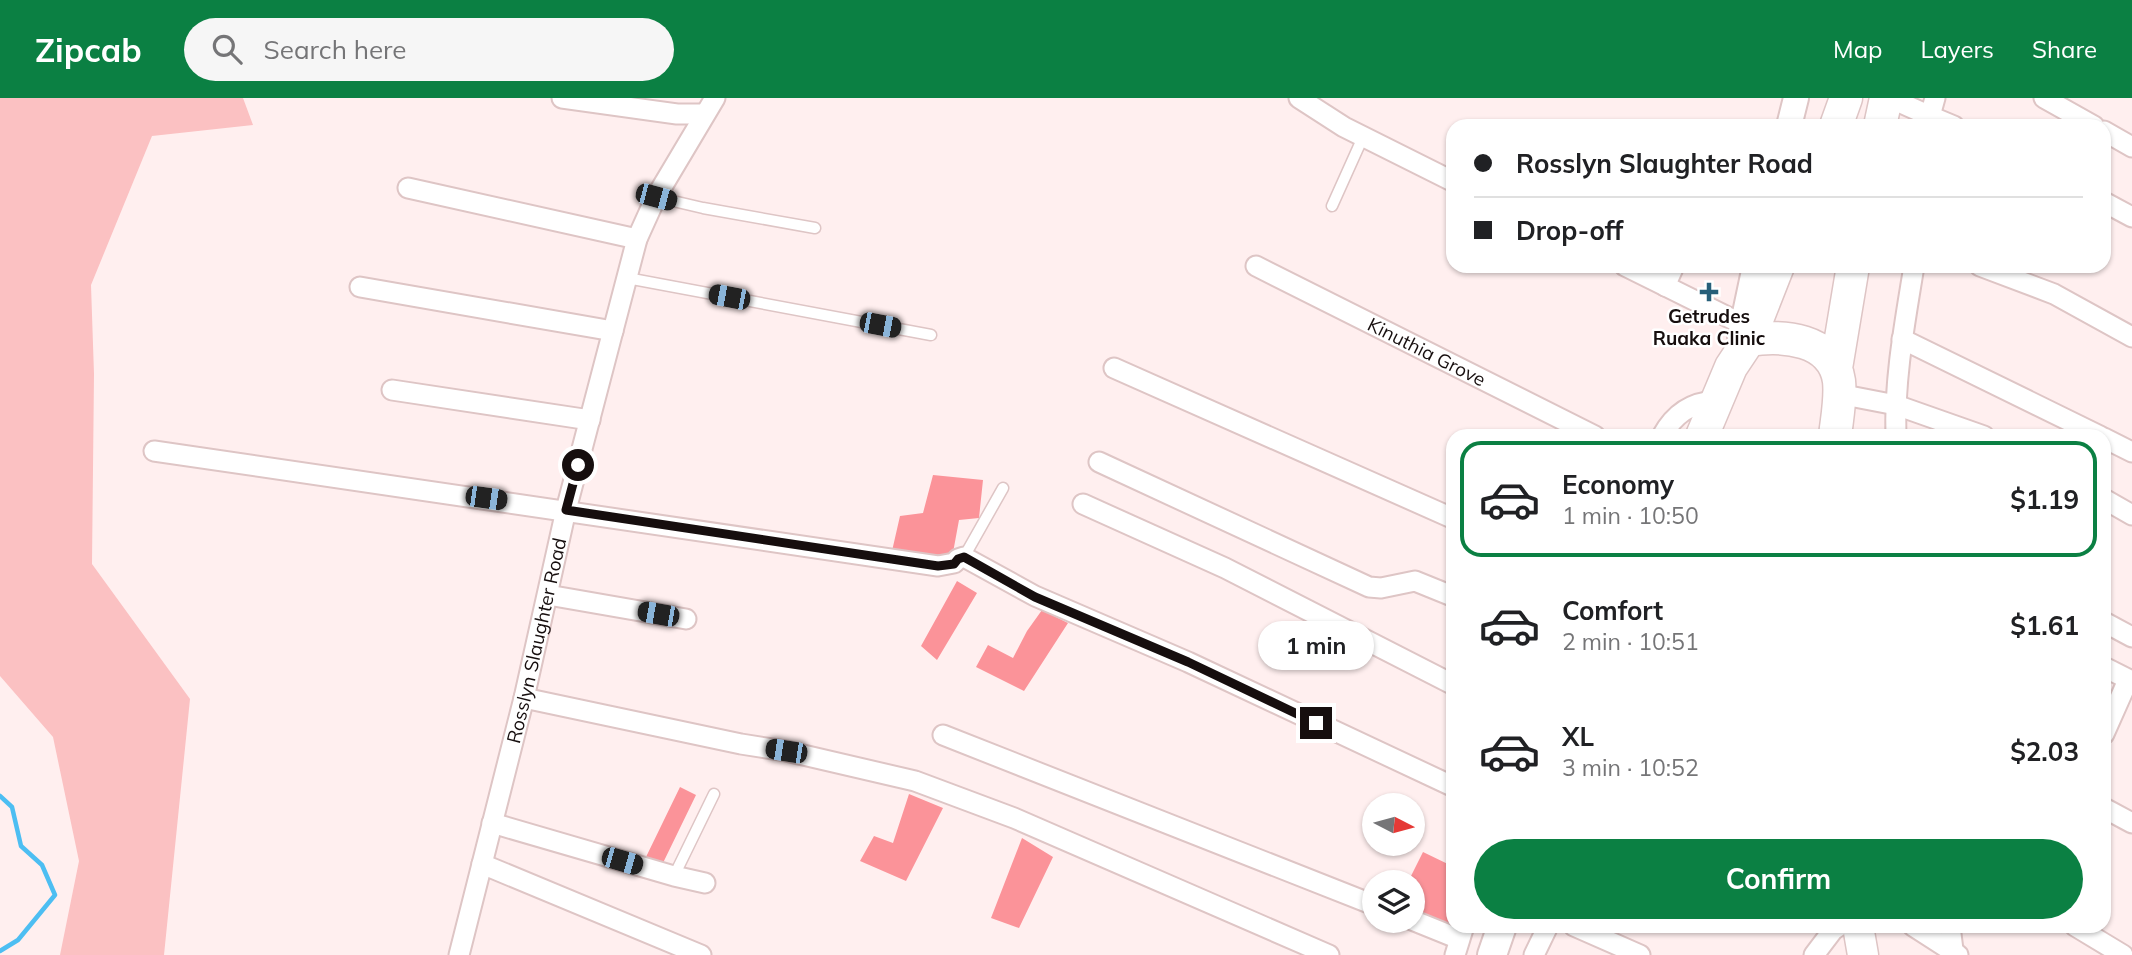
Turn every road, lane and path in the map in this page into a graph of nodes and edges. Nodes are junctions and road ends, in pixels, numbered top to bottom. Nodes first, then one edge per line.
1 (562, 98) edge
2 (1299, 98) edge
3 (1796, 98) edge
4 (1846, 98) edge
5 (1888, 98) edge
6 (2044, 98) edge
7 (710, 106) edge
8 (1930, 113) edge
9 (1791, 119) edge
10 (1838, 119) edge
11 (1882, 119) edge
12 (2082, 119) edge
13 (2111, 135) edge
14 (1363, 137) junction
15 (2132, 147) edge
16 (1446, 178) edge
17 (408, 188) dead end
18 (656, 197) junction
19 (1332, 205) dead end
20 (2111, 206) edge
21 (2132, 217) edge
22 (815, 228) dead end
23 (637, 239) junction
24 (1256, 266) dead end
25 (1639, 273) edge
26 (1671, 273) edge
27 (1754, 273) edge
28 (1775, 273) edge
29 (1852, 273) edge
30 (1913, 273) edge
31 (1998, 273) edge
32 (627, 278) junction
33 (1665, 286) junction
34 (360, 287) dead end
35 (613, 331) junction
36 (931, 335) dead end
37 (2132, 337) edge
38 (1902, 339) junction
39 (1743, 341) junction
40 (1114, 369) dead end
41 (1838, 381) junction
42 (392, 390) dead end
43 (1716, 401) junction
44 (1896, 405) junction
45 (590, 420) junction
46 (1581, 429) edge
47 (1667, 429) edge
48 (1705, 429) edge
49 (1835, 429) edge
50 (1896, 429) edge
51 (1964, 429) edge
52 (2086, 429) edge
53 (2111, 442) edge
54 (154, 451) dead end
55 (2132, 452) edge
56 (1099, 463) dead end
57 (1003, 488) dead end
58 (2111, 503) edge
59 (1083, 504) dead end
60 (566, 510) junction
61 (1446, 515) edge
62 (2132, 515) edge
63 (964, 557) junction
64 (1446, 594) edge
65 (548, 595) junction
66 (686, 619) dead end
67 (2111, 626) edge
68 (2132, 637) edge
69 (2111, 671) edge
70 (1446, 681) edge
71 (2130, 681) edge
72 (524, 698) junction
73 (2111, 719) edge
74 (943, 735) dead end
75 (1446, 783) edge
76 (714, 794) dead end
77 (2111, 812) edge
78 (492, 823) junction
79 (2132, 823) edge
80 (482, 864) junction
81 (674, 876) junction
82 (705, 883) dead end
83 (1362, 900) edge
84 (1425, 925) edge
85 (1500, 933) edge
86 (1545, 933) edge
87 (1590, 933) edge
88 (1831, 933) edge
89 (1859, 933) edge
90 (1925, 933) edge
91 (1952, 933) edge
92 (2086, 933) edge
93 (1460, 940) edge
94 (1956, 952) edge
95 (459, 955) edge
96 (701, 955) edge
97 (1329, 955) edge
98 (1492, 955) edge
99 (1534, 955) edge
100 (1640, 955) edge
101 (1814, 955) edge
102 (1863, 955) edge
103 (2123, 955) edge

1 - 7 street
2 - 14 street
3 - 9 street
4 - 10 highway
5 - 8 street
5 - 11 highway
6 - 12 street
7 - 18 street, Rosslyn Slaughter Road
13 - 15 street
14 - 16 street
14 - 19 lane
17 - 23 street
18 - 22 lane
18 - 23 street, Rosslyn Slaughter Road
20 - 21 street
23 - 32 street, Rosslyn Slaughter Road
24 - 46 street, Kinuthia Grove
25 - 33 street
26 - 33 street
27 - 39 street
28 - 39 highway
29 - 41 highway
30 - 38 street
31 - 37 street
32 - 35 street, Rosslyn Slaughter Road
32 - 36 lane
33 - 39 street
34 - 35 street
35 - 45 street, Rosslyn Slaughter Road
38 - 44 street
38 - 52 street
39 - 41 highway
39 - 43 highway
40 - 61 street
41 - 44 street
41 - 49 highway
42 - 45 street
43 - 47 street
43 - 48 highway
44 - 50 street
44 - 51 street
45 - 60 street, Rosslyn Slaughter Road
53 - 55 street
54 - 60 street
56 - 64 street
57 - 63 lane
58 - 62 street
59 - 70 street
60 - 63 street
60 - 65 street, Rosslyn Slaughter Road
63 - 75 street
65 - 66 street
65 - 72 street, Rosslyn Slaughter Road
67 - 68 street
69 - 71 street
71 - 73 street
72 - 78 street, Rosslyn Slaughter Road
72 - 97 street
74 - 83 street
76 - 81 lane
77 - 79 street
78 - 80 street, Rosslyn Slaughter Road
78 - 81 street
80 - 95 street, Rosslyn Slaughter Road
80 - 96 street
81 - 82 street
84 - 93 street
85 - 98 main road
86 - 99 street
87 - 100 street
88 - 101 street
89 - 102 main road
90 - 94 street
91 - 94 street
92 - 103 street

